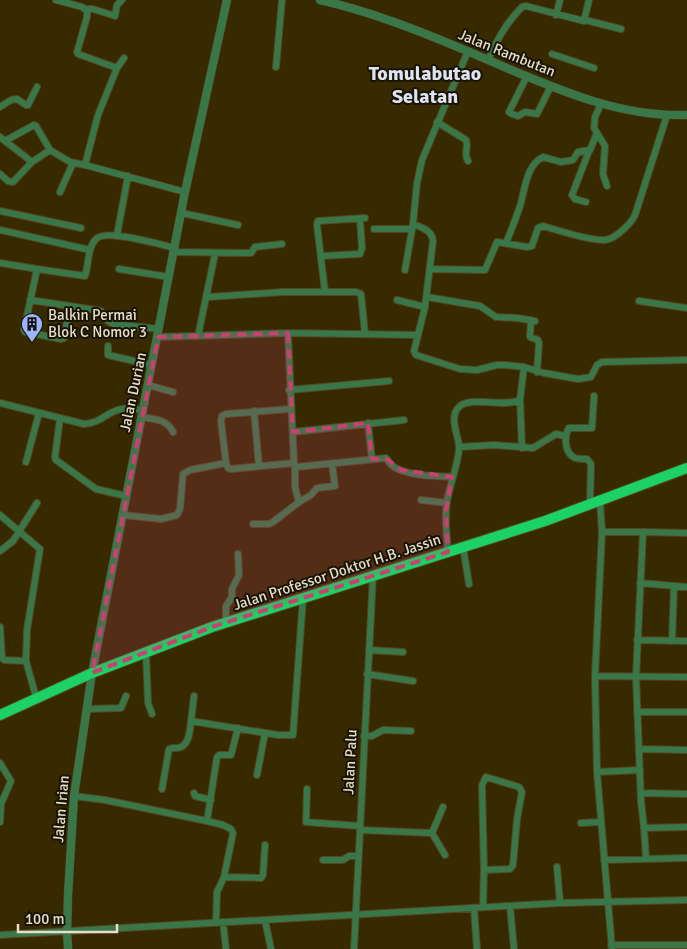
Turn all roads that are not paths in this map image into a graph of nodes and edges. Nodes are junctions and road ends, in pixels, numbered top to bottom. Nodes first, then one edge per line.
1 (56, 0) edge
2 (122, 0) edge
3 (227, 0) edge
4 (282, 0) edge
5 (320, 0) edge
6 (560, 0) edge
7 (589, 0) edge
8 (86, 9) junction
9 (556, 15) junction
10 (585, 20) junction
11 (621, 29) dead end
12 (468, 51) junction
13 (552, 54) dead end
14 (124, 58) dead end
15 (488, 60) junction
16 (276, 67) dead end
17 (117, 68) junction
18 (594, 68) dead end
19 (526, 76) junction
20 (551, 86) junction
21 (37, 87) dead end
22 (601, 104) junction
23 (0, 107) edge
24 (687, 114) edge
25 (667, 115) junction
26 (438, 122) junction
27 (597, 133) junction
28 (2, 139) edge
29 (50, 150) junction
30 (589, 151) junction
31 (468, 161) dead end
32 (32, 162) junction
33 (73, 163) junction
34 (85, 165) junction
35 (0, 174) edge
36 (128, 176) junction
37 (607, 186) dead end
38 (60, 192) dead end
39 (185, 192) junction
40 (586, 202) dead end
41 (0, 211) edge
42 (182, 212) junction
43 (238, 225) dead end
44 (413, 227) junction
45 (81, 228) dead end
46 (374, 229) dead end
47 (0, 230) edge
48 (116, 235) junction
49 (506, 243) junction
50 (282, 244) dead end
51 (90, 250) junction
52 (175, 250) junction
53 (216, 254) junction
54 (320, 256) junction
55 (0, 263) edge
56 (37, 269) junction
57 (120, 269) dead end
58 (430, 269) junction
59 (406, 270) dead end
60 (169, 277) junction
61 (325, 292) junction
62 (208, 297) junction
63 (427, 297) junction
64 (30, 300) junction
65 (397, 300) dead end
66 (639, 301) dead end
67 (70, 306) junction
68 (426, 307) junction
69 (687, 308) edge
70 (158, 333) junction
71 (288, 334) junction
72 (365, 334) junction
73 (418, 335) junction
74 (198, 336) junction
75 (108, 346) dead end
76 (687, 360) edge
77 (152, 364) junction
78 (524, 367) junction
79 (537, 372) junction
80 (389, 381) dead end
81 (148, 385) junction
82 (289, 390) junction
83 (173, 392) dead end
84 (594, 396) dead end
85 (520, 398) junction
86 (0, 402) edge
87 (290, 409) junction
88 (254, 411) junction
89 (39, 412) junction
90 (142, 413) junction
91 (60, 418) junction
92 (404, 420) dead end
93 (368, 423) junction
94 (173, 432) dead end
95 (293, 432) junction
96 (565, 436) junction
97 (459, 447) junction
98 (522, 448) junction
99 (372, 459) junction
100 (26, 462) dead end
101 (226, 463) junction
102 (294, 464) junction
103 (332, 464) junction
104 (258, 466) junction
105 (687, 468) edge
106 (452, 477) junction
107 (126, 496) junction
108 (421, 500) dead end
109 (299, 502) junction
110 (37, 503) dead end
111 (447, 503) junction
112 (596, 503) junction
113 (0, 515) edge
114 (123, 515) junction
115 (253, 524) dead end
116 (20, 531) junction
117 (602, 532) junction
118 (643, 532) junction
119 (687, 532) edge
120 (463, 547) junction
121 (0, 551) edge
122 (448, 552) junction
123 (238, 554) dead end
124 (373, 575) junction
125 (640, 583) junction
126 (469, 584) dead end
127 (674, 586) junction
128 (687, 587) edge
129 (303, 598) junction
130 (226, 622) junction
131 (0, 627) edge
132 (637, 640) junction
133 (672, 641) junction
134 (687, 641) edge
135 (369, 650) junction
136 (146, 652) junction
137 (403, 652) dead end
138 (26, 661) junction
139 (92, 673) junction
140 (368, 674) junction
141 (595, 676) junction
142 (636, 677) junction
143 (687, 677) edge
144 (413, 681) dead end
145 (126, 696) dead end
146 (194, 696) dead end
147 (36, 697) junction
148 (87, 709) junction
149 (637, 712) junction
150 (687, 712) edge
151 (152, 714) dead end
152 (0, 715) edge
153 (192, 721) junction
154 (238, 728) junction
155 (410, 731) dead end
156 (265, 733) junction
157 (364, 736) junction
158 (639, 748) junction
159 (687, 750) edge
160 (0, 763) edge
161 (640, 770) junction
162 (597, 772) junction
163 (257, 775) dead end
164 (162, 789) dead end
165 (307, 789) dead end
166 (194, 793) dead end
167 (641, 793) junction
168 (687, 794) edge
169 (74, 796) junction
170 (211, 800) junction
171 (443, 808) dead end
172 (206, 821) junction
173 (0, 822) edge
174 (600, 822) junction
175 (581, 824) dead end
176 (687, 827) edge
177 (360, 828) junction
178 (644, 828) junction
179 (432, 833) junction
180 (265, 845) dead end
181 (445, 855) dead end
182 (358, 856) junction
183 (687, 858) edge
184 (646, 859) junction
185 (323, 860) dead end
186 (604, 860) junction
187 (557, 867) dead end
188 (484, 870) junction
189 (224, 877) junction
190 (687, 900) edge
191 (607, 901) junction
192 (560, 903) junction
193 (510, 906) junction
194 (483, 907) junction
195 (474, 908) junction
196 (354, 915) junction
197 (265, 920) junction
198 (220, 922) junction
199 (67, 932) junction
200 (0, 936) edge
201 (687, 945) edge
202 (611, 947) edge
203 (659, 947) edge
204 (68, 949) edge
205 (226, 949) edge
206 (271, 949) edge
207 (354, 949) edge
208 (477, 949) edge
209 (514, 949) edge

1 - 8 street
2 - 8 street
3 - 39 street, Jalan Durian
4 - 16 street
5 - 12 street, Jalan Rambutan
6 - 9 street
7 - 10 street
8 - 17 street
9 - 10 street
9 - 15 street
10 - 11 street
12 - 15 street, Jalan Rambutan
12 - 26 street
13 - 18 street
14 - 17 street
15 - 19 street, Jalan Rambutan
17 - 34 street
19 - 20 street, Jalan Rambutan
19 - 20 street
20 - 22 street, Jalan Rambutan
21 - 23 street
22 - 25 street, Jalan Rambutan
22 - 27 street
24 - 25 street, Jalan Rambutan
25 - 49 street
26 - 31 street
26 - 44 street
27 - 30 street
27 - 37 street
28 - 29 street
28 - 32 street
29 - 32 street
29 - 33 street
30 - 40 street
30 - 49 street
32 - 35 street
33 - 34 street
33 - 38 street
34 - 36 street
36 - 39 street
36 - 48 street
39 - 42 street, Jalan Durian
41 - 45 street
42 - 43 street
42 - 52 street, Jalan Durian
44 - 46 street
44 - 58 street
44 - 59 street
47 - 51 street
48 - 51 street
48 - 52 street
49 - 58 street
50 - 53 street
51 - 56 street
52 - 53 street
52 - 60 street, Jalan Durian
53 - 62 street
54 - 54 street
54 - 61 street
55 - 56 street
56 - 64 street
57 - 60 street
58 - 63 street
60 - 70 street, Jalan Durian
61 - 62 street
61 - 72 street
62 - 74 street
63 - 68 street
63 - 79 street
64 - 67 street
64 - 67 street
65 - 68 street
66 - 69 street
67 - 70 street
68 - 73 street
70 - 74 street
70 - 77 street, Jalan Durian
71 - 72 street
71 - 74 street
71 - 82 street
72 - 73 street
73 - 78 street
75 - 77 street
76 - 79 street
77 - 81 street, Jalan Durian
78 - 79 street
78 - 85 street
80 - 82 street
81 - 83 street
81 - 90 street, Jalan Durian
82 - 87 street
84 - 96 street
85 - 97 street
85 - 98 street
86 - 89 street
87 - 88 street
87 - 95 street
88 - 101 street
88 - 104 street
89 - 91 street
89 - 100 street
90 - 91 street
90 - 94 street
90 - 107 street, Jalan Durian
91 - 107 street
92 - 93 street
93 - 95 street
93 - 99 street
95 - 102 street
96 - 98 street
96 - 112 street
97 - 98 street
97 - 106 street
99 - 103 street
99 - 106 street
101 - 104 street
101 - 114 street
102 - 103 street
102 - 104 street
102 - 109 street
103 - 109 street
105 - 112 highway, Jalan Professor Doktor H.B. Jassin
106 - 111 street
107 - 114 street, Jalan Durian
108 - 111 street
109 - 115 street
110 - 116 street
111 - 122 street
112 - 117 street
112 - 120 highway, Jalan Professor Doktor H.B. Jassin
113 - 116 street
114 - 139 street, Jalan Durian
116 - 121 street
116 - 138 street
117 - 118 street
117 - 141 street
118 - 119 street
118 - 125 street
120 - 122 highway, Jalan Professor Doktor H.B. Jassin
120 - 126 street
122 - 124 highway, Jalan Professor Doktor H.B. Jassin
123 - 130 street
124 - 129 highway, Jalan Professor Doktor H.B. Jassin
124 - 135 street, Jalan Palu
125 - 127 street
125 - 132 street
127 - 128 street
127 - 133 street
129 - 130 highway, Jalan Professor Doktor H.B. Jassin
129 - 156 street
130 - 136 highway, Jalan Professor Doktor H.B. Jassin
131 - 138 street
132 - 133 street
132 - 142 street
133 - 134 street
135 - 137 street
135 - 140 street, Jalan Palu
136 - 139 highway, Jalan Professor Doktor H.B. Jassin
136 - 151 street
138 - 147 street
139 - 147 highway, Jalan Professor Doktor H.B. Jassin
139 - 148 street, Jalan Irian
140 - 144 street
140 - 157 street, Jalan Palu
141 - 142 street
141 - 162 street
142 - 143 street
142 - 149 street
145 - 148 street
146 - 153 street
147 - 152 highway, Jalan Professor Doktor H.B. Jassin
148 - 169 street, Jalan Irian
149 - 150 street
149 - 158 street
153 - 154 street
153 - 164 street
154 - 156 street
154 - 170 street
155 - 157 street
156 - 163 street
157 - 177 street, Jalan Palu
158 - 159 street
158 - 161 street
160 - 173 street
161 - 162 street
161 - 167 street
162 - 174 street
165 - 177 street
166 - 170 street
167 - 168 street
167 - 178 street
169 - 172 street
169 - 199 street, Jalan Irian
170 - 172 street
171 - 179 street
172 - 189 street
174 - 175 street
174 - 186 street
176 - 178 street
177 - 179 street
177 - 182 street, Jalan Palu
178 - 184 street
179 - 181 street
180 - 189 street
182 - 185 street
182 - 196 street, Jalan Palu
183 - 184 street
184 - 186 street
186 - 191 street
187 - 192 street
188 - 188 street
188 - 194 street
189 - 198 street
190 - 191 street
191 - 192 street
191 - 202 street
192 - 193 street
193 - 194 street
193 - 209 street
194 - 195 street
195 - 196 street
195 - 208 street
196 - 197 street
196 - 207 street, Jalan Palu
197 - 198 street
197 - 206 street
198 - 199 street
198 - 205 street
199 - 200 street
199 - 204 street, Jalan Irian
201 - 203 street
202 - 203 street

